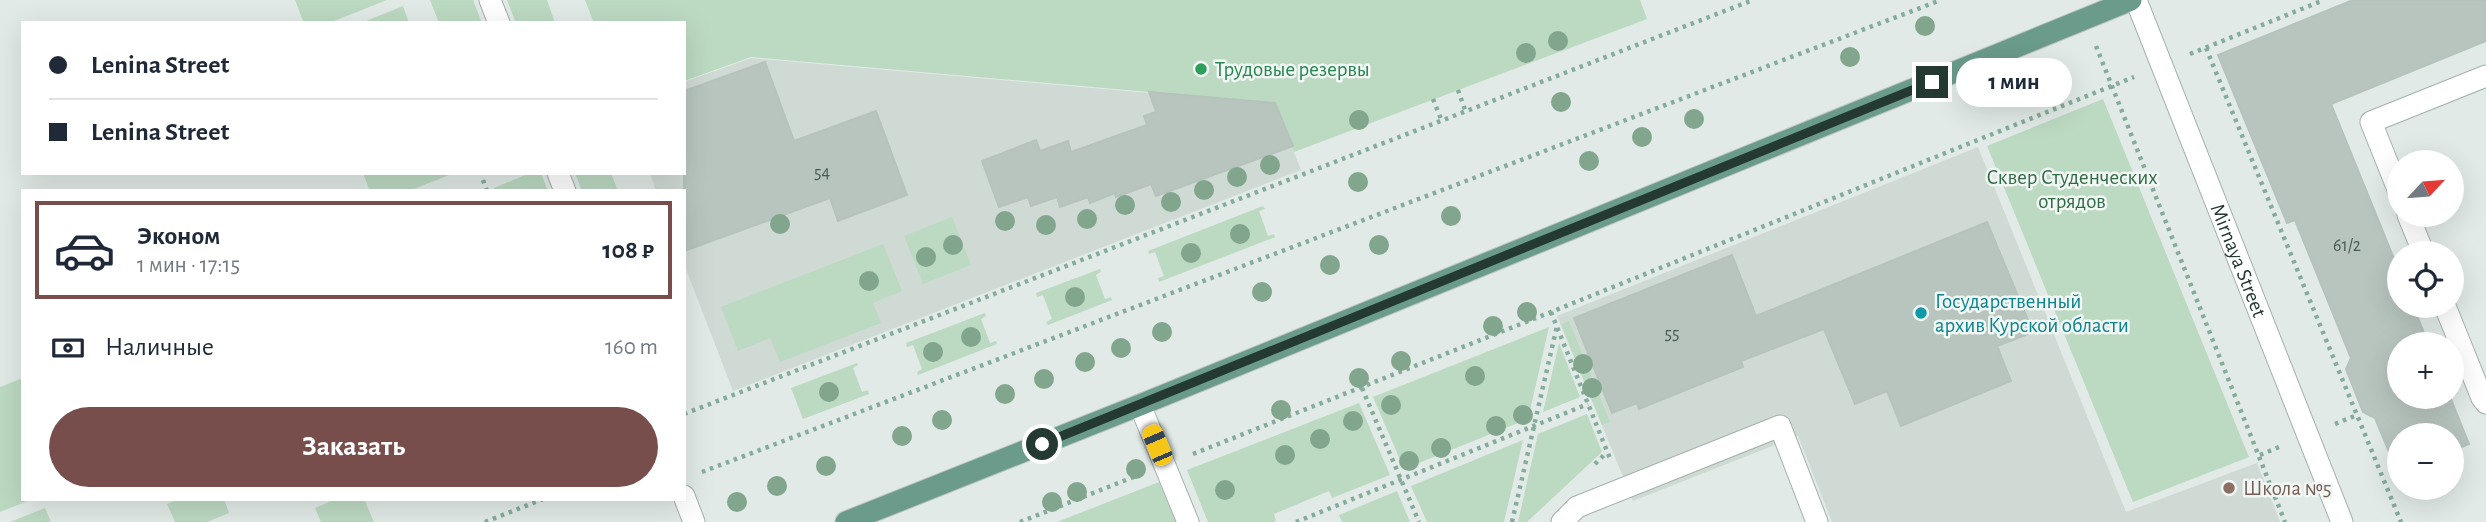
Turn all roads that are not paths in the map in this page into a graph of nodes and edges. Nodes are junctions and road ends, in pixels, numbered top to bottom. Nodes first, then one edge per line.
1 (490, 0) edge
2 (2131, 0) edge
3 (2136, 0) edge
4 (498, 21) edge
5 (2486, 76) edge
6 (2387, 162) edge
7 (2450, 318) edge
8 (2486, 403) edge
9 (1140, 405) junction
10 (686, 501) edge
11 (694, 522) edge
12 (845, 522) edge
13 (1188, 522) edge
14 (1562, 522) edge
15 (1817, 522) edge
16 (2342, 522) edge

1 - 4 street
2 - 9 main road
3 - 16 street, Mirnaya Street
5 - 6 street
7 - 8 street
9 - 12 main road
9 - 13 street
10 - 11 street
14 - 15 street

